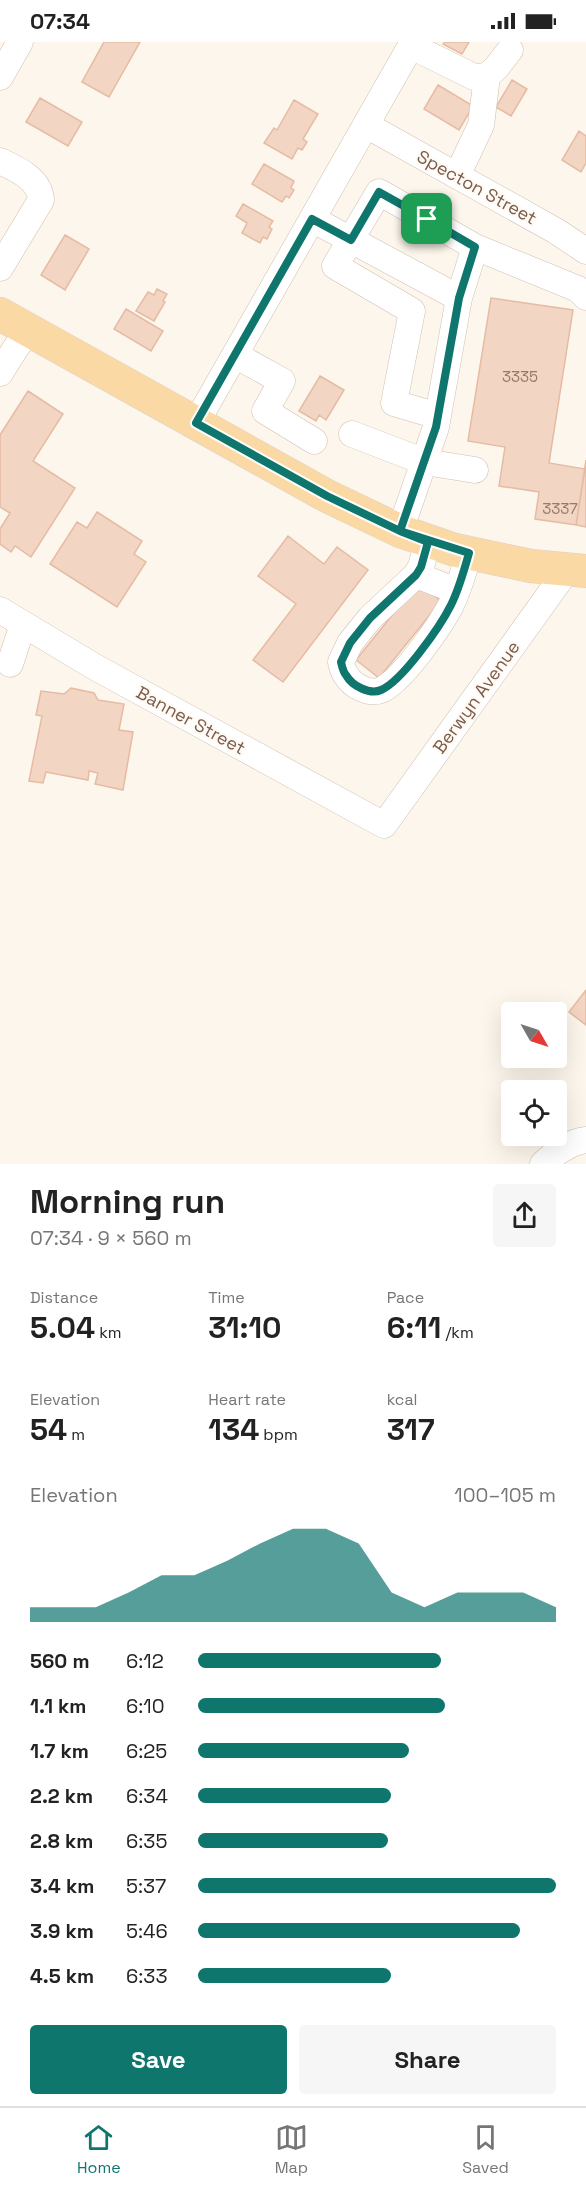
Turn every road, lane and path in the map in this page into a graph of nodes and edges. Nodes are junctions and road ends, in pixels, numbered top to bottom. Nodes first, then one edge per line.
1 (20, 42) edge
2 (412, 44) edge
3 (510, 50) dead end
4 (487, 76) junction
5 (0, 77) edge
6 (366, 125) junction
7 (0, 161) edge
8 (457, 176) junction
9 (312, 219) junction
10 (351, 240) junction
11 (475, 247) junction
12 (586, 251) edge
13 (0, 268) edge
14 (586, 297) edge
15 (459, 298) junction
16 (0, 314) edge
17 (29, 330) junction
18 (235, 355) junction
19 (0, 373) edge
20 (438, 416) junction
21 (196, 423) junction
22 (352, 434) dead end
23 (314, 441) dead end
24 (424, 462) junction
25 (475, 470) dead end
26 (414, 536) junction
27 (469, 553) junction
28 (577, 570) edge
29 (416, 575) junction
30 (457, 591) junction
31 (0, 610) edge
32 (23, 624) junction
33 (10, 664) dead end
34 (384, 825) joint
35 (569, 1140) edge
36 (543, 1164) edge

1 - 5 street
2 - 4 street
2 - 6 street
3 - 4 street
4 - 8 street
6 - 8 street, Specton Street
6 - 9 street
7 - 13 street
8 - 12 street, Specton Street
9 - 10 street
9 - 18 street
10 - 11 street
10 - 15 street
10 - 20 street
11 - 14 street
11 - 15 street
15 - 20 street
16 - 17 main road
17 - 19 street
17 - 21 main road
18 - 21 street
18 - 23 street
20 - 24 street
21 - 26 main road
22 - 24 street
24 - 25 street
24 - 26 street
26 - 27 main road
26 - 29 street
27 - 28 main road
27 - 30 street
28 - 34 street, Berwyn Avenue
29 - 30 street
29 - 30 street
31 - 32 street, Banner Street
32 - 33 street
32 - 34 street, Banner Street
35 - 36 street

